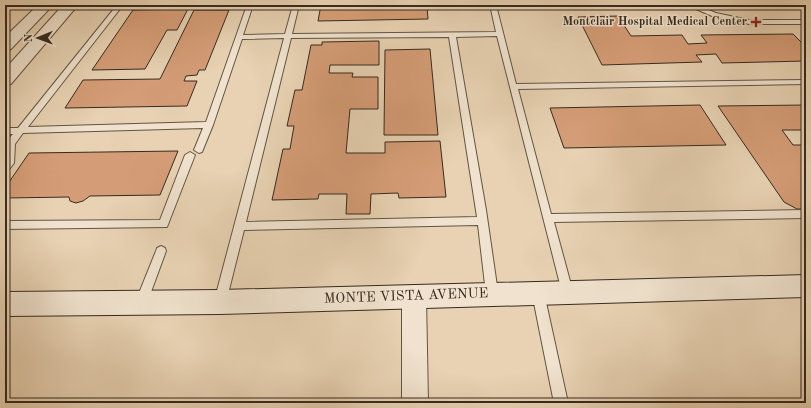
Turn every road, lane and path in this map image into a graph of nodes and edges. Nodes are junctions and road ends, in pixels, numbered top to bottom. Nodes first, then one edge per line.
1 (12, 5) edge
2 (46, 5) edge
3 (71, 5) edge
4 (120, 5) edge
5 (250, 5) edge
6 (296, 5) edge
7 (493, 5) edge
8 (690, 5) edge
9 (5, 11) edge
10 (806, 22) edge
11 (500, 34) junction
12 (452, 35) junction
13 (288, 36) junction
14 (238, 37) junction
15 (5, 46) edge
16 (5, 80) edge
17 (806, 82) edge
18 (513, 87) junction
19 (209, 125) junction
20 (20, 130) junction
21 (5, 131) edge
22 (8, 145) edge
23 (5, 169) edge
24 (806, 214) edge
25 (548, 218) junction
26 (482, 221) junction
27 (5, 226) edge
28 (240, 226) junction
29 (161, 251) dead end
30 (806, 286) edge
31 (567, 292) junction
32 (492, 293) junction
33 (538, 293) junction
34 (414, 296) junction
35 (220, 302) junction
36 (141, 303) junction
37 (5, 304) edge
38 (415, 403) edge
39 (561, 403) edge

1 - 9 lane
2 - 15 main road
3 - 16 main road
4 - 20 lane
5 - 14 lane
6 - 13 lane
7 - 11 lane
8 - 10 lane
11 - 12 lane
11 - 18 lane
12 - 13 lane
12 - 26 lane
13 - 14 lane
13 - 28 lane
14 - 19 lane
17 - 18 lane
18 - 25 lane
19 - 20 lane
19 - 27 lane
20 - 21 lane
20 - 22 lane
22 - 23 lane
24 - 25 lane
25 - 31 lane
26 - 28 lane
26 - 32 lane
28 - 35 lane
29 - 36 lane
30 - 31 main road, MONTE VISTA AVENUE
31 - 33 main road, MONTE VISTA AVENUE
32 - 33 main road, MONTE VISTA AVENUE
32 - 34 main road, MONTE VISTA AVENUE
33 - 39 lane
34 - 35 main road, MONTE VISTA AVENUE
34 - 38 street
35 - 36 main road, MONTE VISTA AVENUE
36 - 37 main road, MONTE VISTA AVENUE

